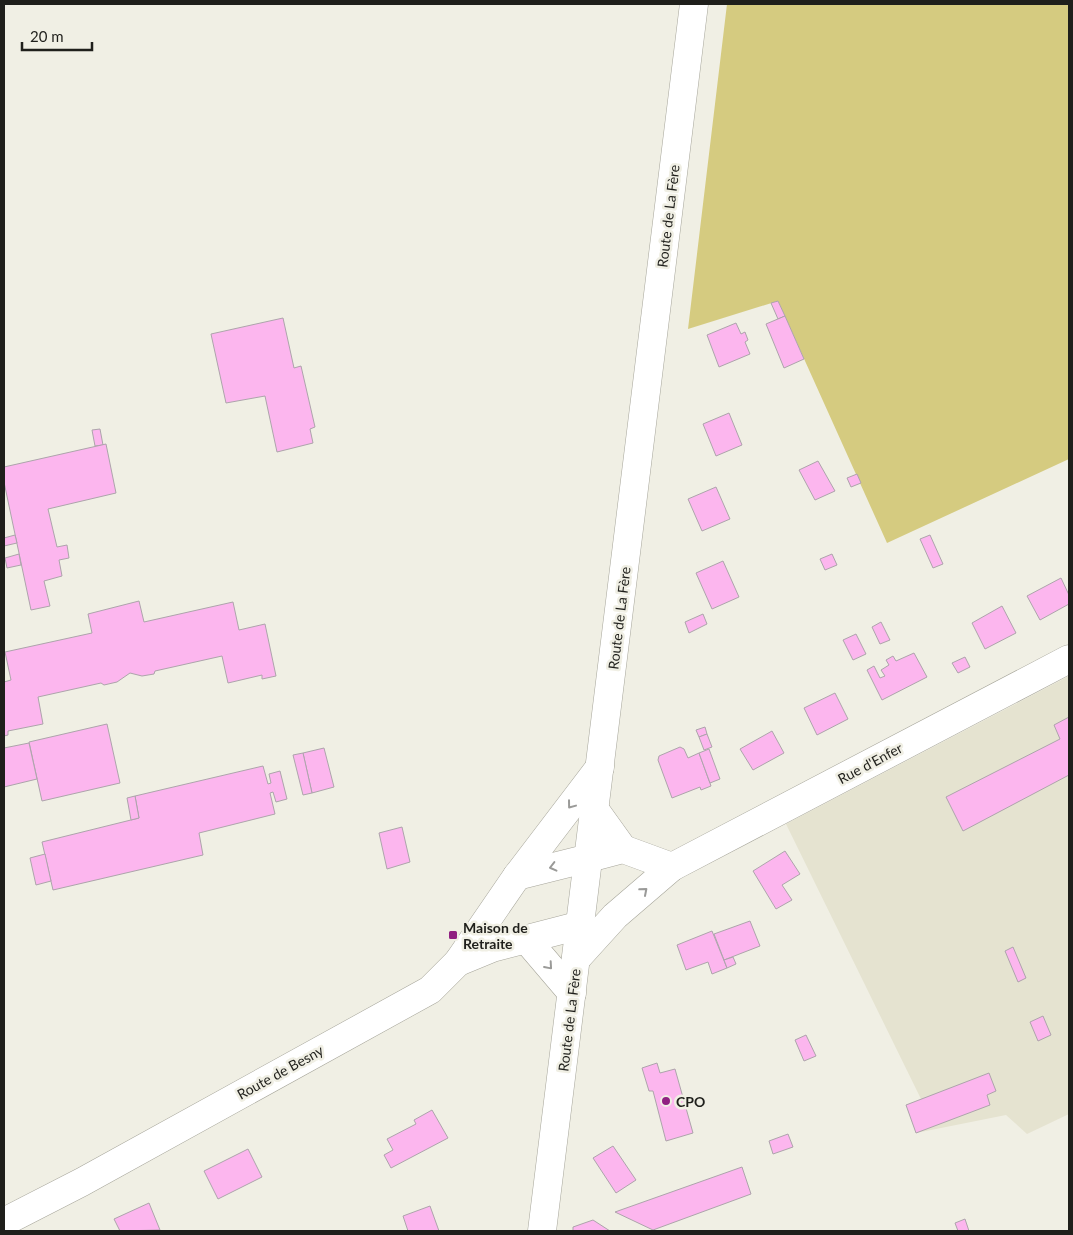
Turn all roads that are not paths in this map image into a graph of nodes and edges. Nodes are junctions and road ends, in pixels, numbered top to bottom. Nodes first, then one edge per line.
1 (694, 4) edge
2 (1069, 658) edge
3 (600, 766) junction
4 (595, 810) junction
5 (623, 849) junction
6 (589, 858) junction
7 (672, 867) junction
8 (517, 876) junction
9 (616, 916) junction
10 (580, 925) junction
11 (526, 939) junction
12 (576, 960) junction
13 (458, 962) junction
14 (572, 993) junction
15 (4, 1222) edge
16 (542, 1231) edge

1 - 3 main road, Route de La Fère
2 - 7 main road, Rue d'Enfer
3 - 4 main road, Route de La Fère
3 -> 8 main road, Route de Besny
4 - 5 main road
4 - 6 main road, Route de La Fère
5 - 6 main road
5 - 7 main road
6 -> 8 main road
6 - 10 main road, Route de La Fère
9 -> 7 main road, Rue d'Enfer
8 - 13 main road, Route de Besny
9 - 10 main road
9 - 12 main road, Rue d'Enfer
10 - 11 main road
10 - 12 main road, Route de La Fère
11 - 13 main road
11 -> 14 main road
12 - 14 main road, Route de La Fère
13 - 15 main road, Route de Besny
14 - 16 main road, Route de La Fère

